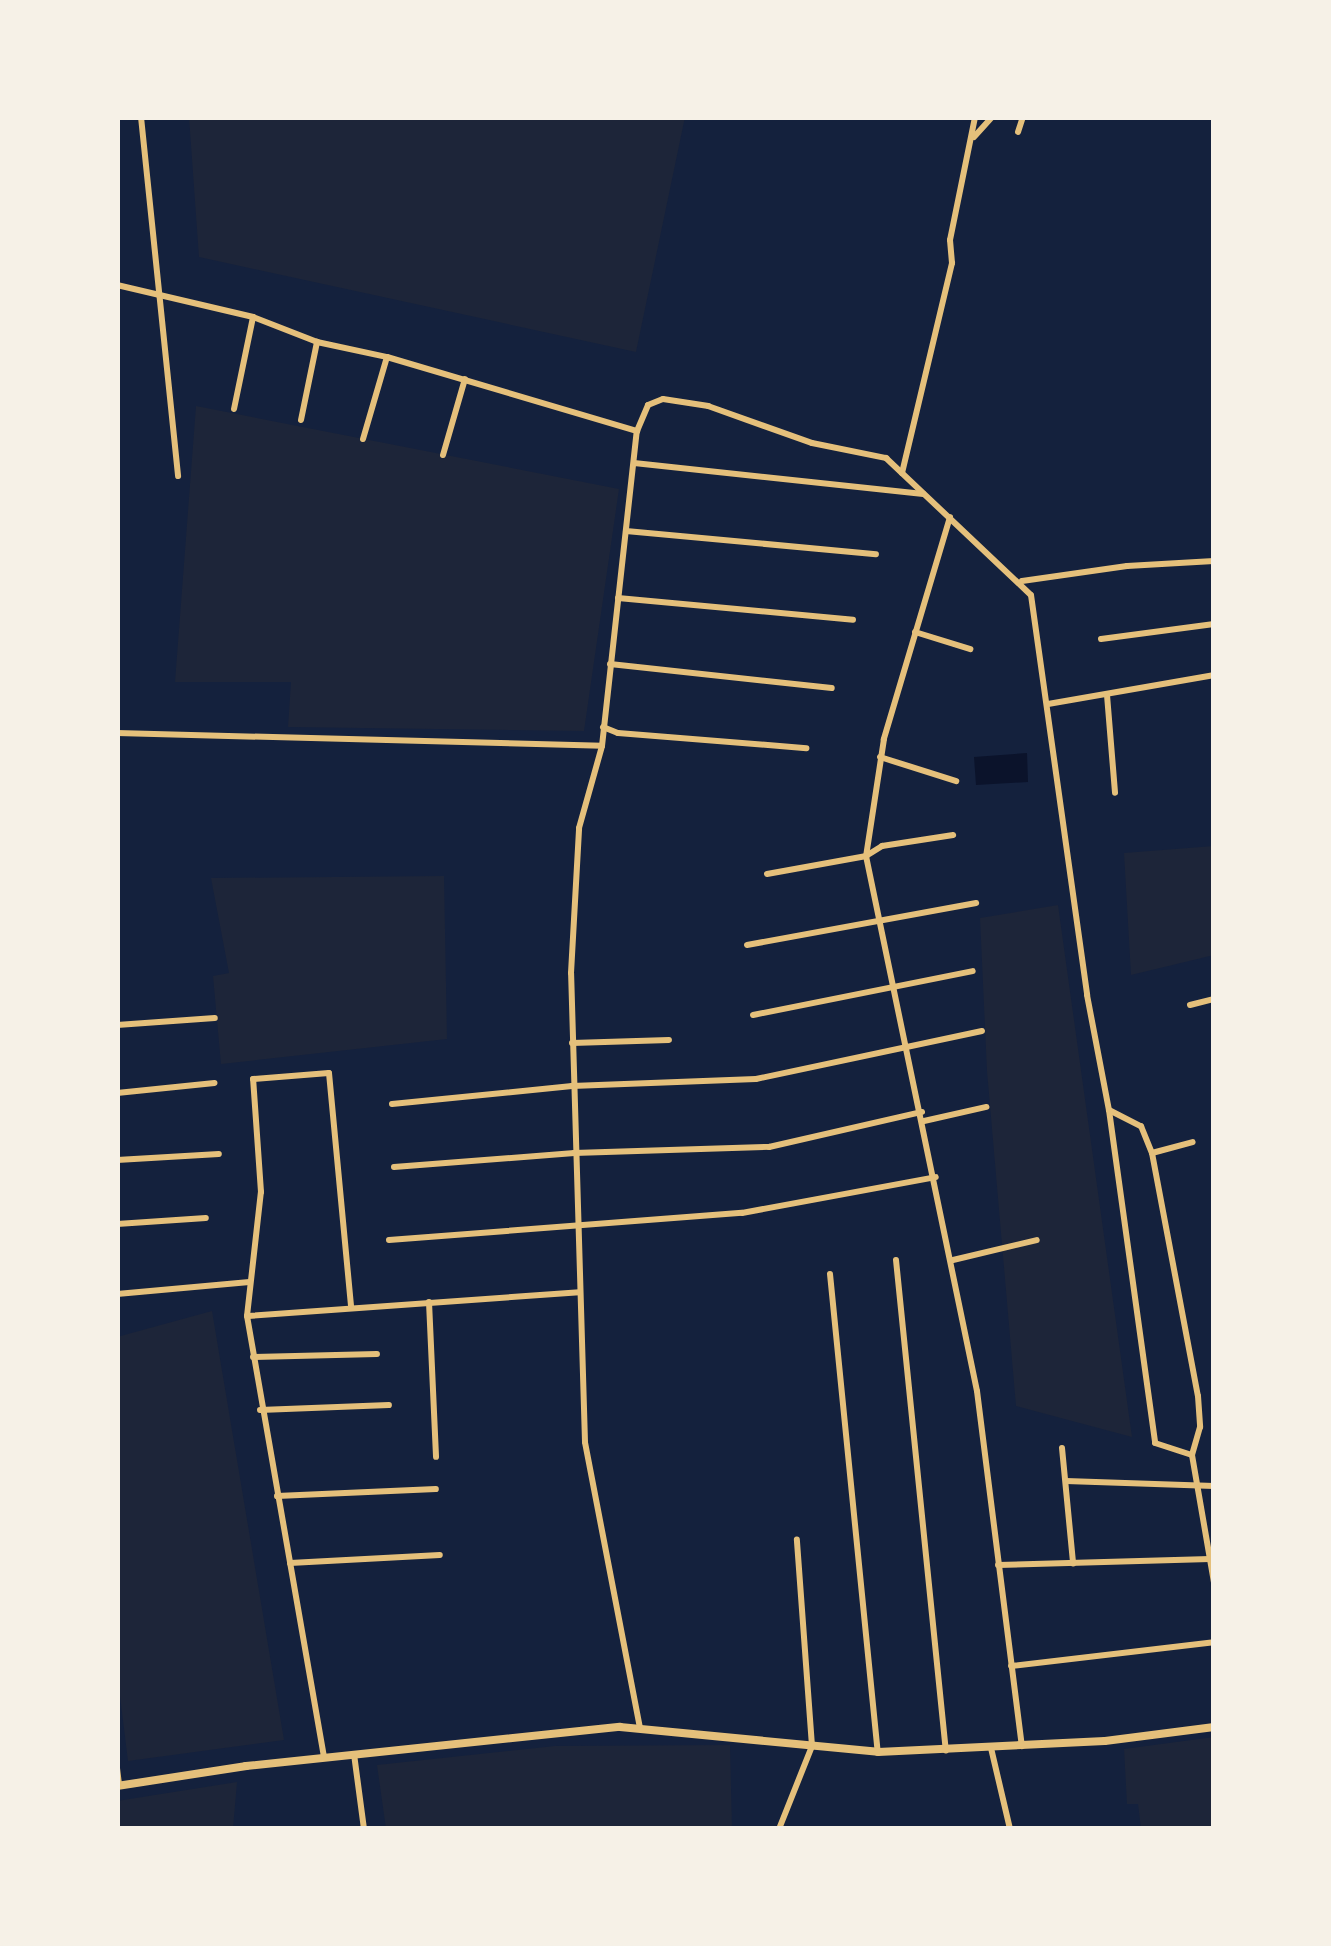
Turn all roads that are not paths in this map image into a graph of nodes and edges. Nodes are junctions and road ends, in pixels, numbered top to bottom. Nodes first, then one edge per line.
1 (141, 117) edge
2 (976, 117) edge
3 (992, 117) edge
4 (1023, 117) edge
5 (1018, 132) dead end
6 (972, 139) junction
7 (117, 285) edge
8 (158, 293) junction
9 (253, 317) junction
10 (317, 342) junction
11 (387, 357) junction
12 (465, 380) junction
13 (234, 409) dead end
14 (301, 420) dead end
15 (637, 431) junction
16 (363, 439) dead end
17 (443, 455) dead end
18 (634, 463) junction
19 (902, 473) junction
20 (178, 476) dead end
21 (924, 494) junction
22 (950, 517) junction
23 (626, 531) junction
24 (876, 554) dead end
25 (1214, 560) edge
26 (1022, 581) junction
27 (618, 598) junction
28 (853, 620) dead end
29 (1214, 624) edge
30 (915, 632) junction
31 (1101, 639) dead end
32 (970, 649) dead end
33 (610, 664) junction
34 (1214, 675) edge
35 (832, 688) dead end
36 (1107, 694) junction
37 (1048, 704) junction
38 (603, 727) junction
39 (117, 733) edge
40 (602, 746) junction
41 (806, 748) dead end
42 (880, 757) junction
43 (956, 781) dead end
44 (1115, 793) dead end
45 (952, 835) dead end
46 (866, 856) junction
47 (767, 874) dead end
48 (976, 903) dead end
49 (880, 922) junction
50 (747, 944) dead end
51 (973, 971) dead end
52 (894, 984) junction
53 (1214, 999) edge
54 (1190, 1005) dead end
55 (753, 1015) dead end
56 (215, 1018) dead end
57 (117, 1025) edge
58 (982, 1031) dead end
59 (669, 1040) dead end
60 (572, 1043) junction
61 (908, 1047) junction
62 (214, 1083) dead end
63 (572, 1086) junction
64 (117, 1093) edge
65 (392, 1104) dead end
66 (986, 1107) dead end
67 (1109, 1110) junction
68 (923, 1116) junction
69 (1193, 1142) dead end
70 (574, 1153) junction
71 (1152, 1153) junction
72 (219, 1154) dead end
73 (117, 1160) edge
74 (394, 1167) dead end
75 (936, 1177) junction
76 (206, 1218) dead end
77 (117, 1223) edge
78 (577, 1226) junction
79 (389, 1240) dead end
80 (1037, 1240) dead end
81 (896, 1260) dead end
82 (953, 1260) junction
83 (830, 1274) dead end
84 (249, 1282) junction
85 (579, 1292) junction
86 (117, 1294) edge
87 (428, 1302) junction
88 (351, 1306) junction
89 (247, 1316) junction
90 (377, 1354) dead end
91 (253, 1357) junction
92 (389, 1405) dead end
93 (260, 1409) junction
94 (1062, 1448) dead end
95 (1192, 1455) junction
96 (436, 1457) dead end
97 (1066, 1481) junction
98 (1214, 1486) edge
99 (1196, 1487) junction
100 (436, 1489) dead end
101 (277, 1496) junction
102 (797, 1540) dead end
103 (440, 1555) dead end
104 (1212, 1559) edge
105 (290, 1563) junction
106 (1073, 1563) junction
107 (998, 1565) junction
108 (1214, 1582) edge
109 (1214, 1642) edge
110 (1012, 1666) junction
111 (1214, 1727) edge
112 (640, 1728) junction
113 (812, 1746) junction
114 (1022, 1746) junction
115 (991, 1748) junction
116 (946, 1750) junction
117 (878, 1751) junction
118 (354, 1754) junction
119 (324, 1757) junction
120 (117, 1768) edge
121 (118, 1786) edge
122 (364, 1829) edge
123 (779, 1829) edge
124 (1010, 1829) edge

1 - 8 street
2 - 6 street
3 - 6 street
4 - 5 street
6 - 19 street
7 - 8 street
8 - 9 street
8 - 20 street
9 - 10 street
9 - 13 street
10 - 11 street
10 - 14 street
11 - 12 street
11 - 16 street
12 - 15 street
12 - 17 street
15 - 18 street
15 - 19 street
18 - 21 street
18 - 23 street
19 - 21 street
21 - 22 street
22 - 26 street
22 - 30 street
23 - 24 street
23 - 27 street
25 - 26 street
26 - 37 street
27 - 28 street
27 - 33 street
29 - 31 street
30 - 32 street
30 - 42 street
33 - 35 street
33 - 38 street
34 - 36 street
36 - 37 street
36 - 44 street
37 - 67 street
38 - 40 street
38 - 41 street
39 - 40 street
40 - 60 street
42 - 43 street
42 - 46 street
45 - 46 street
46 - 47 street
46 - 49 street
48 - 49 street
49 - 50 street
49 - 52 street
51 - 52 street
52 - 55 street
52 - 61 street
53 - 54 street
56 - 57 street
58 - 61 street
59 - 60 street
60 - 63 street
61 - 63 street
61 - 68 street
62 - 64 street
63 - 65 street
63 - 70 street
66 - 68 street
67 - 71 street
67 - 95 street
68 - 70 street
68 - 75 street
69 - 71 street
70 - 74 street
70 - 78 street
71 - 95 street
72 - 73 street
75 - 78 street
75 - 82 street
76 - 77 street
78 - 79 street
78 - 85 street
80 - 82 street
81 - 116 street
82 - 107 street
83 - 117 street
84 - 86 street
84 - 88 street
84 - 89 street
85 - 87 street
85 - 112 street
87 - 88 street
87 - 96 street
88 - 89 street
89 - 91 street
90 - 91 street
91 - 93 street
92 - 93 street
93 - 101 street
94 - 97 street
95 - 99 street
97 - 99 street
97 - 106 street
98 - 99 street
99 - 104 street
100 - 101 street
101 - 105 street
102 - 113 street
103 - 105 street
104 - 106 street
104 - 108 street
105 - 119 street
106 - 107 street
107 - 110 street
109 - 110 street
110 - 114 street
111 - 114 street
112 - 113 street
112 - 118 street
113 - 117 street
113 - 123 street
114 - 115 street
115 - 116 street
115 - 124 street
116 - 117 street
118 - 119 street
118 - 122 street
119 - 121 street
120 - 121 street

